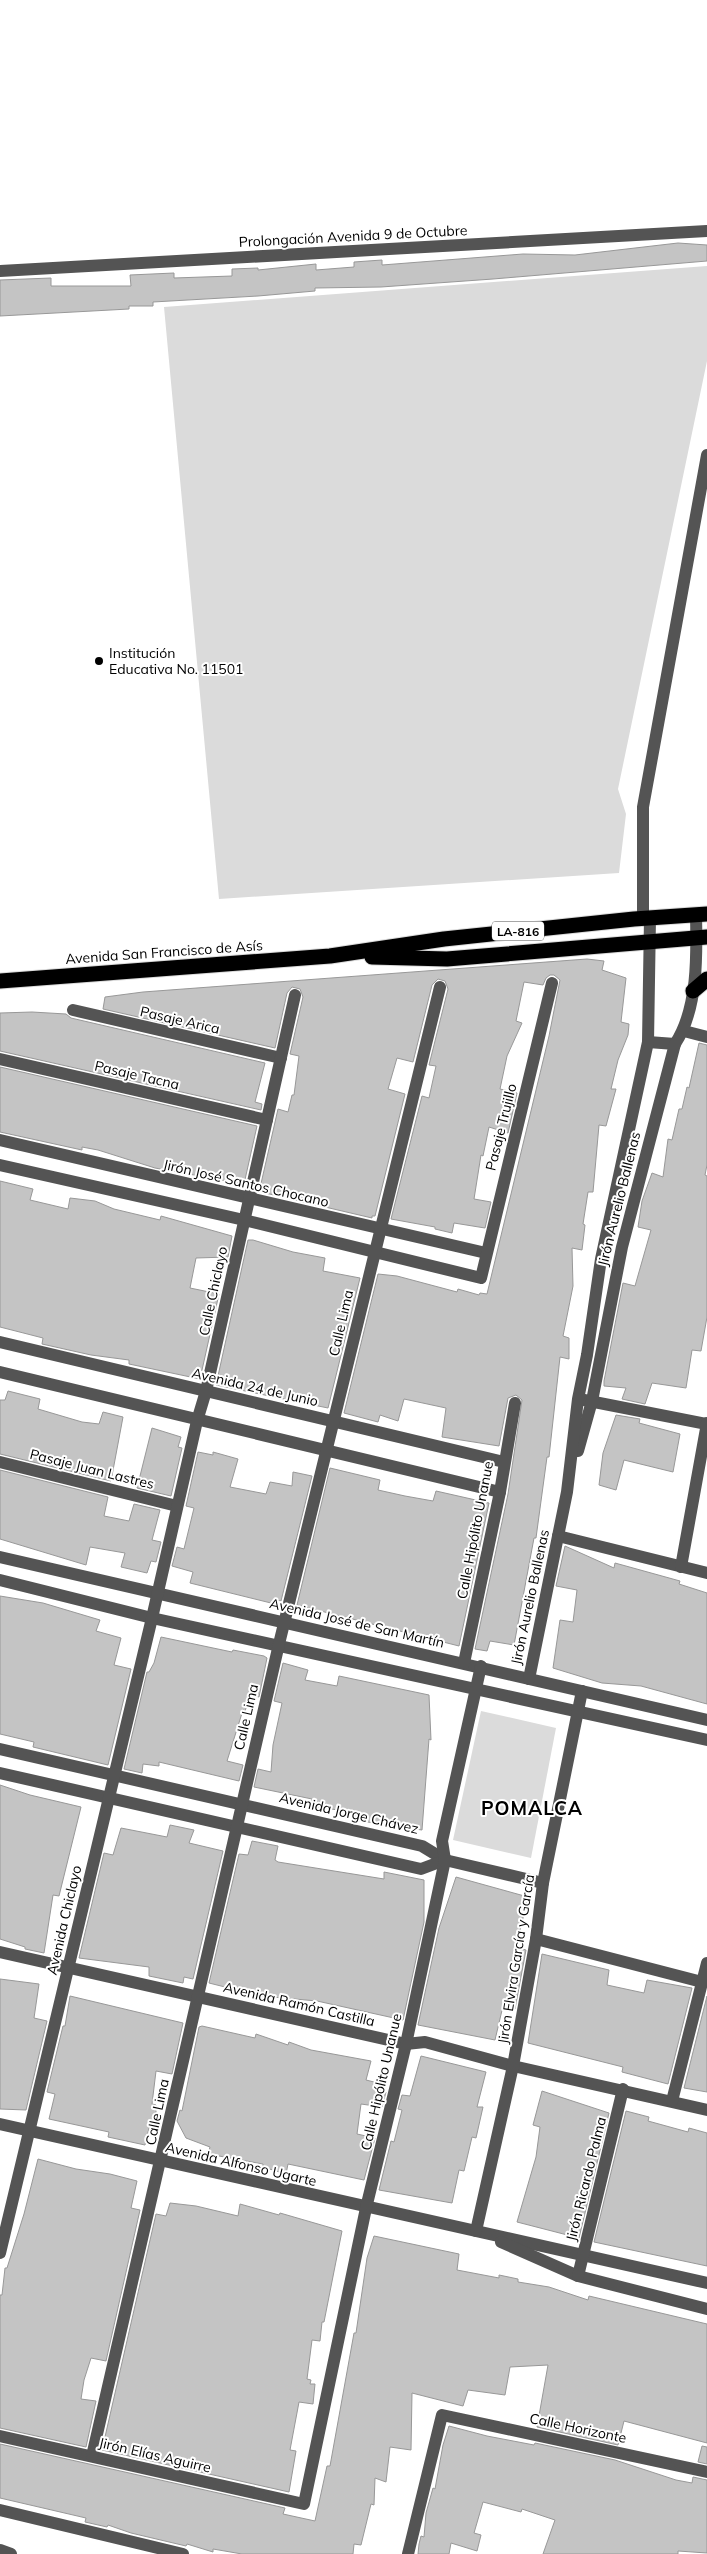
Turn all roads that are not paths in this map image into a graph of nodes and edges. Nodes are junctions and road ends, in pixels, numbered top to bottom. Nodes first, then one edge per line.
1 (707, 231) edge
2 (0, 271) edge
3 (707, 455) edge
4 (701, 914) edge
5 (646, 918) junction
6 (702, 938) edge
7 (651, 942) junction
8 (330, 956) junction
9 (707, 979) edge
10 (0, 981) edge
11 (552, 983) dead end
12 (440, 987) dead end
13 (693, 991) junction
14 (295, 995) dead end
15 (73, 1010) dead end
16 (684, 1032) junction
17 (707, 1037) edge
18 (648, 1042) junction
19 (675, 1044) junction
20 (281, 1058) junction
21 (0, 1059) edge
22 (267, 1120) junction
23 (0, 1140) edge
24 (0, 1165) edge
25 (249, 1199) junction
26 (244, 1220) junction
27 (380, 1230) junction
28 (486, 1252) junction
29 (373, 1253) junction
30 (0, 1342) edge
31 (0, 1372) edge
32 (206, 1391) junction
33 (578, 1398) junction
34 (592, 1401) junction
35 (515, 1403) dead end
36 (197, 1421) junction
37 (333, 1421) junction
38 (707, 1424) edge
39 (327, 1450) junction
40 (0, 1462) edge
41 (504, 1462) junction
42 (500, 1492) junction
43 (567, 1492) junction
44 (177, 1506) junction
45 (558, 1536) junction
46 (0, 1557) edge
47 (681, 1567) junction
48 (707, 1573) edge
49 (0, 1580) edge
50 (157, 1594) junction
51 (152, 1618) junction
52 (285, 1621) junction
53 (279, 1644) junction
54 (464, 1662) junction
55 (481, 1666) junction
56 (529, 1679) junction
57 (476, 1690) junction
58 (582, 1691) junction
59 (577, 1711) junction
60 (707, 1720) edge
61 (707, 1740) edge
62 (0, 1749) edge
63 (0, 1773) edge
64 (114, 1775) junction
65 (109, 1798) junction
66 (242, 1804) junction
67 (236, 1827) junction
68 (445, 1860) junction
69 (543, 1883) junction
70 (536, 1939) junction
71 (0, 1952) edge
72 (707, 1963) edge
73 (68, 1967) junction
74 (702, 1982) junction
75 (198, 1996) junction
76 (406, 2044) junction
77 (513, 2066) junction
78 (624, 2089) junction
79 (672, 2101) junction
80 (707, 2110) edge
81 (0, 2124) edge
82 (30, 2132) junction
83 (161, 2161) junction
84 (366, 2208) junction
85 (476, 2231) junction
86 (0, 2252) edge
87 (583, 2254) junction
88 (578, 2276) junction
89 (707, 2283) edge
90 (707, 2309) edge
91 (0, 2436) edge
92 (92, 2456) junction
93 (707, 2472) edge
94 (304, 2504) joint
95 (0, 2510) edge
96 (0, 2550) edge
97 (11, 2554) edge
98 (182, 2554) edge
99 (408, 2554) edge

1 - 2 street, Prolongación Avenida 9 de Octubre
3 - 5 street, Jirón Aurelio Ballenas
4 - 5 highway, Avenida San Francisco de Asís / LA-816
4 - 6 street, Jirón Aurelio Ballenas
5 - 7 street, Jirón Aurelio Ballenas
5 - 8 highway, Avenida San Francisco de Asís / LA-816
6 - 7 highway, Avenida San Francisco de Asís / LA-816
6 - 13 street, Jirón Aurelio Ballenas
7 - 8 highway, Avenida San Francisco de Asís / LA-816
7 - 18 street, Jirón Aurelio Ballenas
8 - 10 highway, Avenida San Francisco de Asís / LA-816
9 - 13 highway
11 - 28 street, Pasaje Trujillo
12 - 27 street, Calle Lima
13 - 16 street, Jirón Aurelio Ballenas
14 - 20 street, Calle Chiclayo
15 - 20 street, Pasaje Arica
16 - 17 street
16 - 19 street, Jirón Aurelio Ballenas
18 - 19 street
18 - 33 street, Jirón Aurelio Ballenas
19 - 34 street, Jirón Aurelio Ballenas
20 - 22 street, Calle Chiclayo
21 - 22 street, Pasaje Tacna
22 - 25 street, Calle Chiclayo
23 - 25 street, Jirón José Santos Chocano
24 - 26 street
25 - 26 street, Calle Chiclayo
25 - 27 street, Jirón José Santos Chocano
26 - 29 street
26 - 32 street, Calle Chiclayo
27 - 28 street, Jirón José Santos Chocano
27 - 29 street, Calle Lima
28 - 29 street, Pasaje Trujillo
29 - 37 street, Calle Lima
30 - 32 street, Avenida 24 de Junio
31 - 36 street
32 - 36 street, Calle Chiclayo
32 - 37 street, Avenida 24 de Junio
33 - 34 street
33 - 43 street, Jirón Aurelio Ballenas
34 - 38 street
34 - 43 street, Jirón Aurelio Ballenas
35 - 41 street, Calle Hipólito Unanue
36 - 39 street
36 - 44 street, Calle Chiclayo
37 - 39 street, Calle Lima
37 - 41 street, Avenida 24 de Junio
38 - 47 street
39 - 42 street
39 - 52 street, Calle Lima
40 - 44 street, Pasaje Juan Lastres
41 - 42 street, Calle Hipólito Unanue
42 - 54 street, Calle Hipólito Unanue
43 - 45 street, Jirón Aurelio Ballenas
44 - 50 street, Calle Chiclayo
45 - 47 street
45 - 56 street, Jirón Aurelio Ballenas
46 - 50 street, Avenida José de San Martín
47 - 48 street
49 - 51 street
50 - 51 street, Avenida Chiclayo
50 - 52 street, Avenida José de San Martín
51 - 53 street
51 - 64 street, Avenida Chiclayo
52 - 53 street, Calle Lima
52 - 54 street, Avenida José de San Martín
53 - 57 street
53 - 66 street, Calle Lima
54 - 55 street, Avenida José de San Martín
55 - 56 street, Avenida José de San Martín
55 - 57 street, Calle Hipólito Unanue
56 - 58 street, Avenida José de San Martín
57 - 59 street
57 - 68 street, Calle Hipólito Unanue
58 - 59 street, Jirón Elvira García y García
58 - 60 street, Avenida José de San Martín
59 - 61 street
59 - 69 street, Jirón Elvira García y García
62 - 64 street, Avenida Jorge Chávez
63 - 65 street
64 - 65 street, Avenida Chiclayo
64 - 66 street, Avenida Jorge Chávez
65 - 67 street
65 - 73 street, Avenida Chiclayo
66 - 67 street, Calle Lima
66 - 68 street, Avenida Jorge Chávez
67 - 68 street
67 - 75 street, Calle Lima
68 - 69 street
68 - 76 street, Calle Hipólito Unanue
69 - 70 street, Jirón Elvira García y García
70 - 74 street
70 - 77 street, Jirón Elvira García y García
71 - 73 street, Avenida Ramón Castilla
72 - 74 street
73 - 75 street, Avenida Ramón Castilla
73 - 82 street, Avenida Chiclayo
74 - 79 street
75 - 76 street, Avenida Ramón Castilla
75 - 83 street, Calle Lima
76 - 77 street, Avenida Ramón Castilla
76 - 84 street, Calle Hipólito Unanue
77 - 78 street, Avenida Ramón Castilla
77 - 85 street, Jirón Elvira García y García
78 - 79 street, Avenida Ramón Castilla
78 - 87 street, Jirón Ricardo Palma
79 - 80 street, Avenida Ramón Castilla
81 - 82 street, Avenida Alfonso Ugarte
82 - 83 street, Avenida Alfonso Ugarte
82 - 86 street, Avenida Chiclayo
83 - 84 street, Avenida Alfonso Ugarte
83 - 92 street, Calle Lima
84 - 85 street, Avenida Alfonso Ugarte
84 - 94 street, Calle Hipólito Unanue
85 - 87 street, Avenida Alfonso Ugarte
85 - 88 street, Avenida Alfonso Ugarte
87 - 88 street, Jirón Ricardo Palma
87 - 89 street, Avenida Alfonso Ugarte
88 - 90 street, Avenida Alfonso Ugarte
91 - 92 street, Jirón Elías Aguirre
92 - 94 street, Jirón Elías Aguirre
93 - 99 street, Calle Horizonte
95 - 98 street
96 - 97 street

